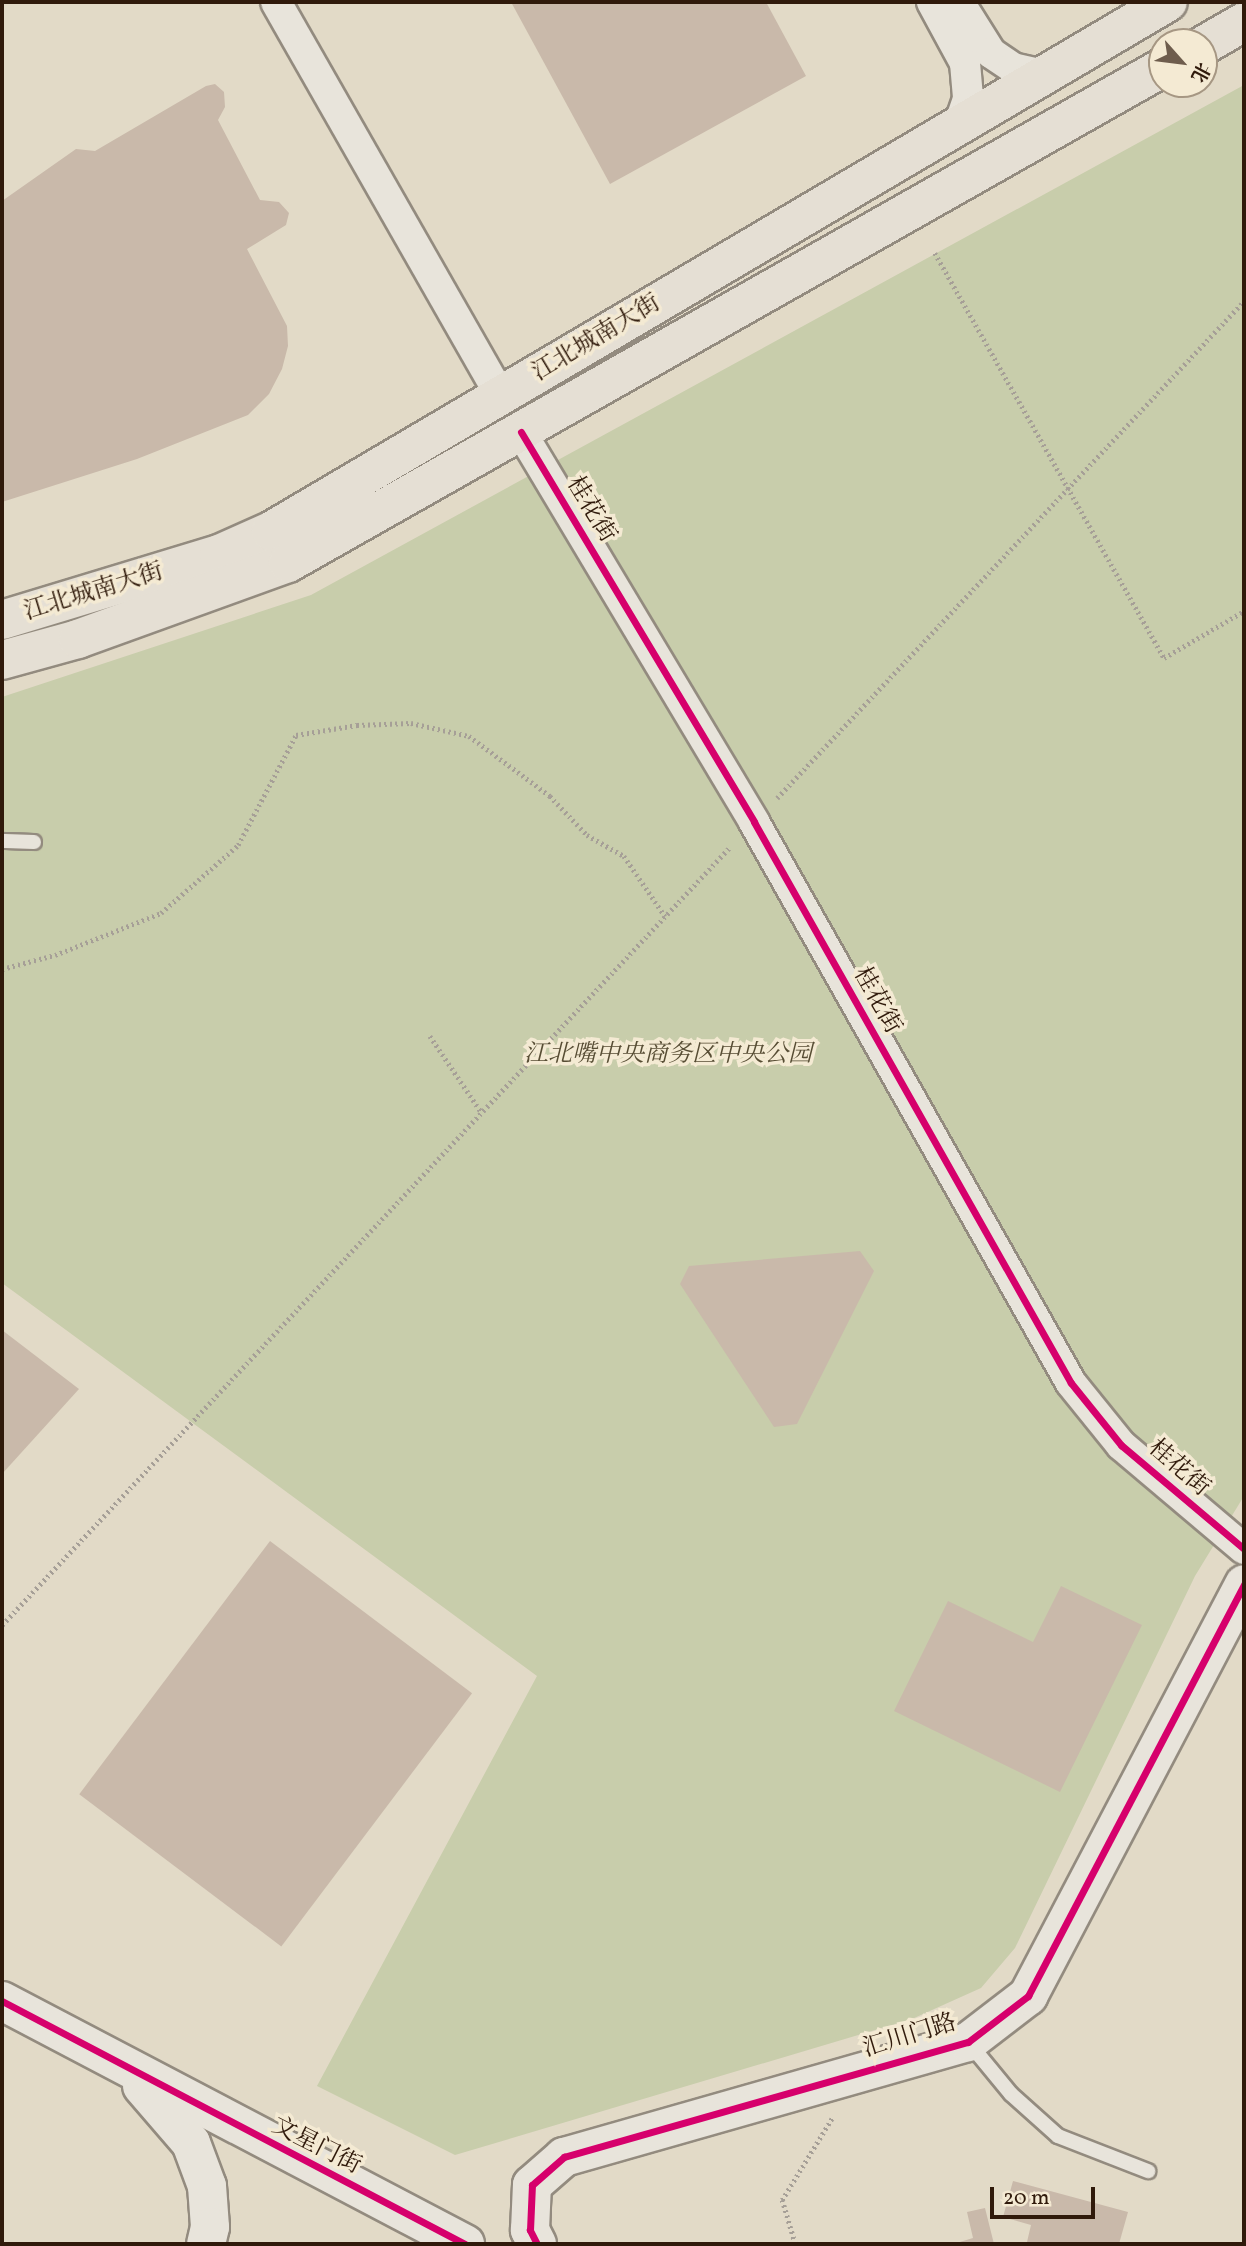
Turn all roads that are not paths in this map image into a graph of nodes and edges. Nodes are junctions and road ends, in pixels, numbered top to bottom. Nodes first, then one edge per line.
1 (276, 2) edge
2 (932, 2) edge
3 (959, 2) edge
4 (1168, 2) edge
5 (1244, 22) edge
6 (1218, 37) edge
7 (1044, 75) junction
8 (1148, 76) edge
9 (959, 125) junction
10 (501, 396) junction
11 (521, 432) junction
12 (2, 621) edge
13 (2, 660) edge
14 (2, 841) edge
15 (34, 842) dead end
16 (1244, 1549) edge
17 (1244, 1584) edge
18 (2, 2001) edge
19 (968, 2042) junction
20 (127, 2069) junction
21 (1148, 2171) dead end
22 (206, 2244) edge
23 (466, 2244) edge
24 (537, 2244) edge

1 - 10 street
2 - 9 street
3 - 7 street
4 - 7 main road, 江北城南大街
5 - 6 main road
7 - 9 main road, 江北城南大街
8 - 11 main road, 江北城南大街
9 - 10 main road, 江北城南大街
10 - 12 main road, 江北城南大街
11 - 13 main road, 江北城南大街
11 - 16 street, 桂花街
14 - 15 lane
17 - 19 street, 汇川门路
18 - 20 street, 文星门街
19 - 21 lane
19 - 24 street, 汇川门路
20 - 22 street
20 - 23 street, 文星门街

